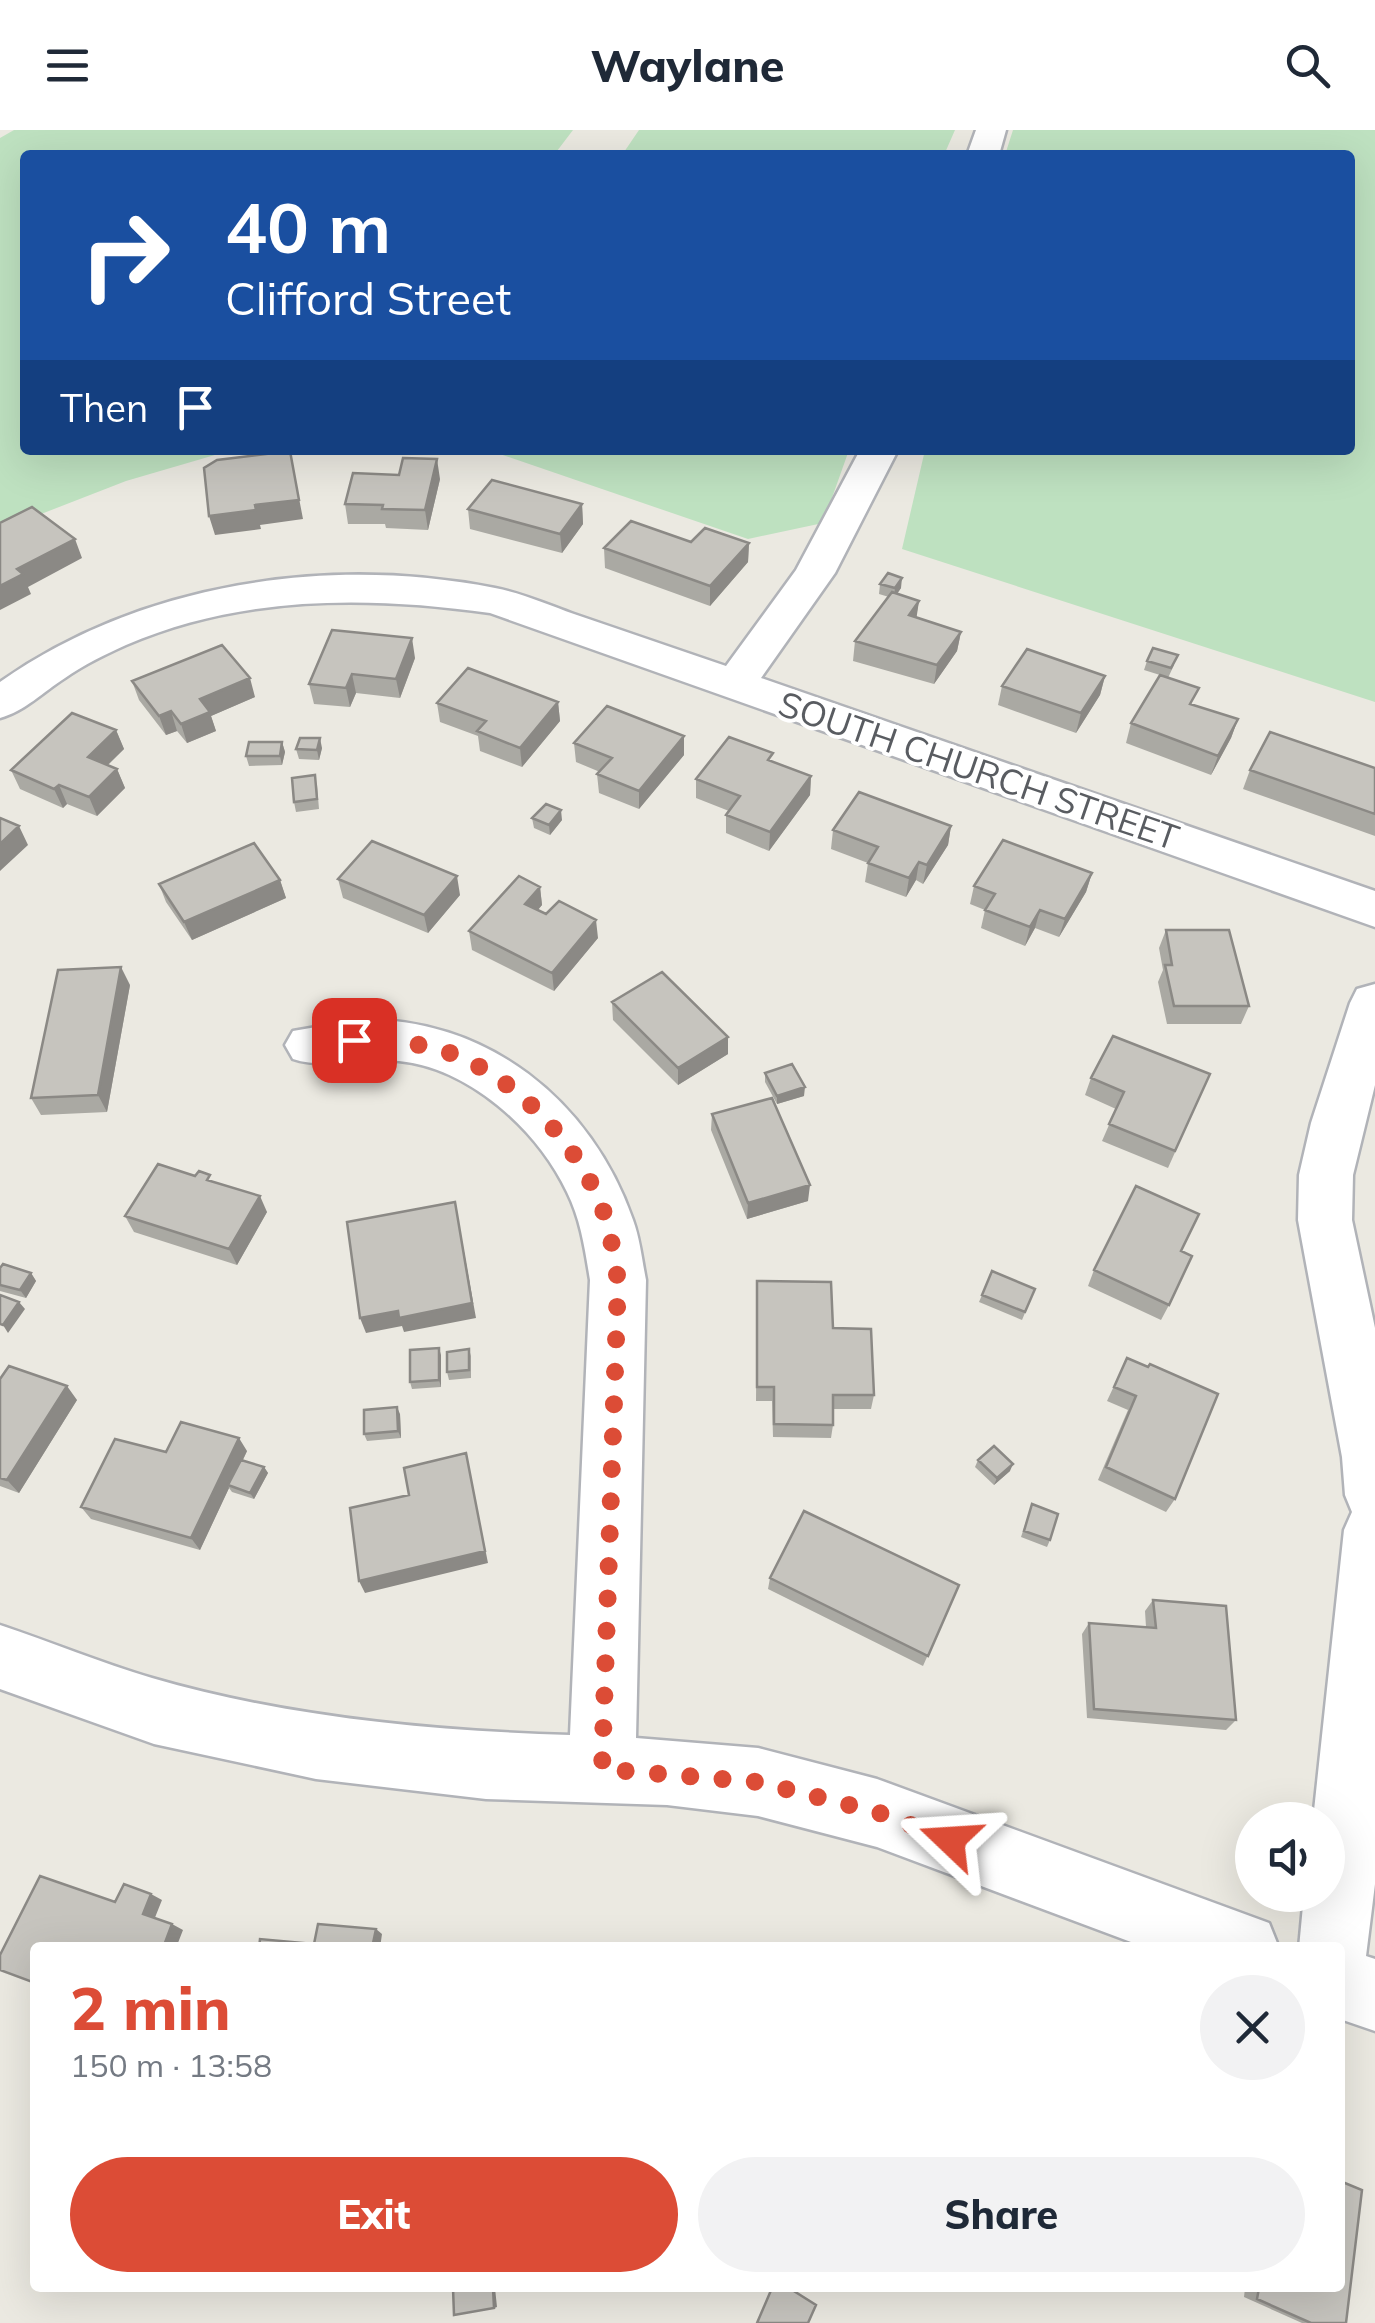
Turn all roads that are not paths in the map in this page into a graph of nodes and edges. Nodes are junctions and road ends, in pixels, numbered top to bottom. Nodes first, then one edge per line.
1 (876, 455) edge
2 (735, 684) junction
3 (0, 703) edge
4 (1375, 909) edge
5 (1375, 1003) edge
6 (311, 1045) dead end
7 (1375, 1495) edge
8 (1375, 1530) edge
9 (0, 1657) edge
10 (602, 1769) junction
11 (1228, 1942) edge
12 (1335, 1942) edge
13 (1345, 1984) edge
14 (1375, 1995) edge

1 - 2 street, SOUTH CHURCH STREET
2 - 3 street
2 - 4 street, SOUTH CHURCH STREET
5 - 7 street
6 - 10 street
8 - 12 street
9 - 10 street
10 - 11 street
13 - 14 street

